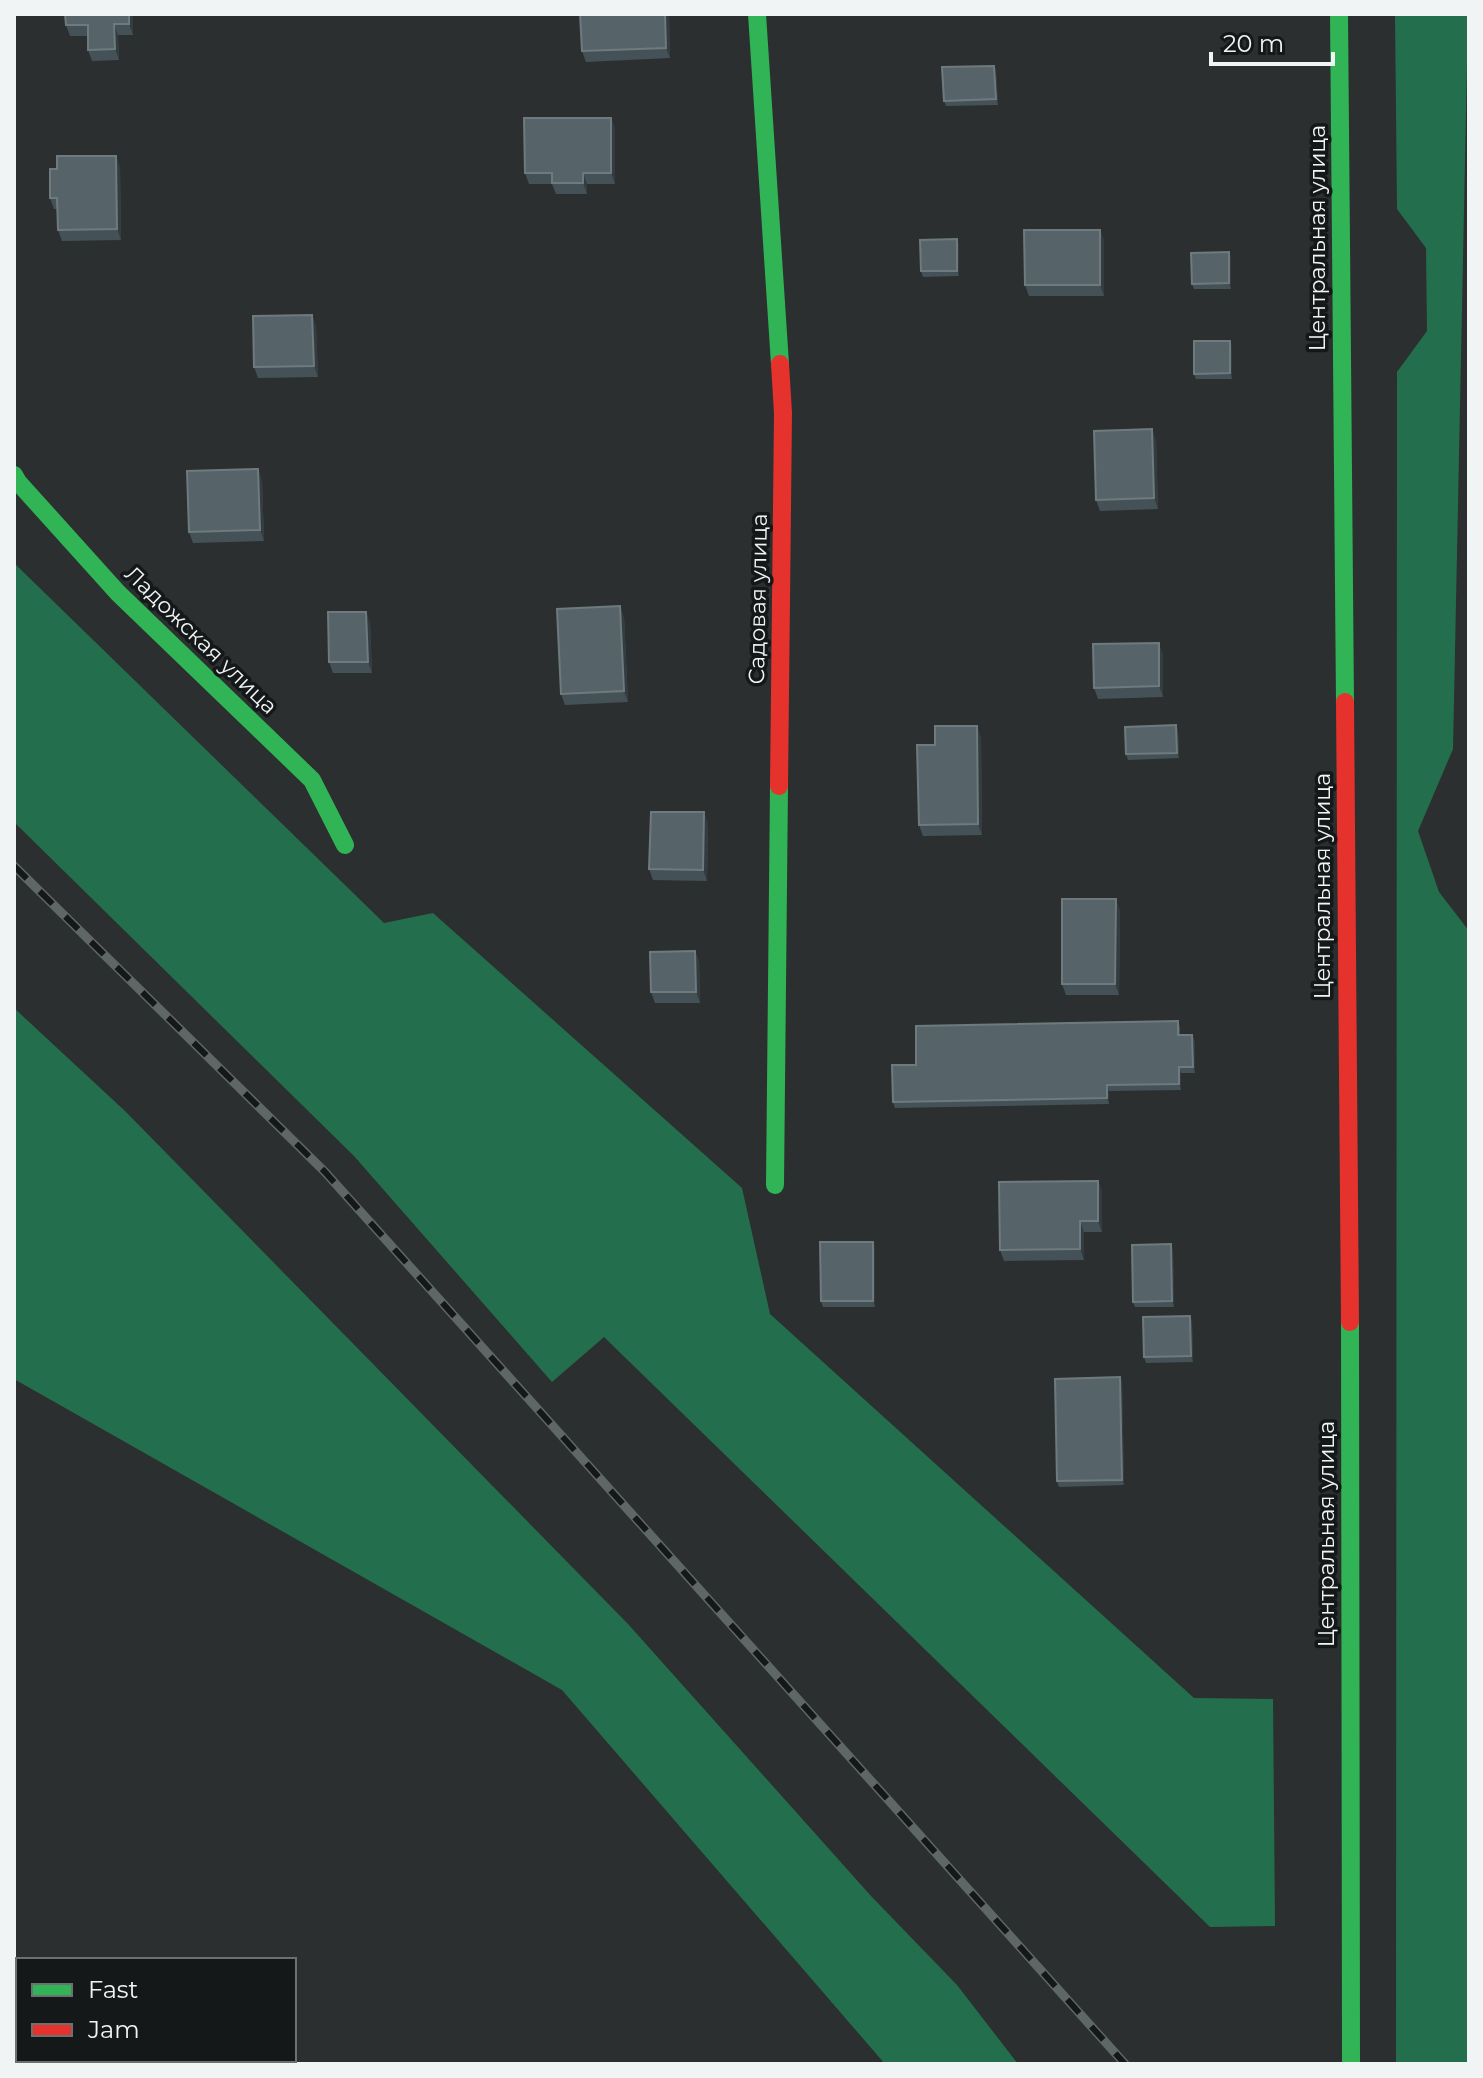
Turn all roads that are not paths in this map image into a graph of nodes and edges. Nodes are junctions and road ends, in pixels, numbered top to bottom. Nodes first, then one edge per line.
1 (757, 14) edge
2 (1339, 14) edge
3 (14, 475) edge
4 (345, 845) dead end
5 (775, 1185) dead end
6 (1351, 2064) edge

1 - 5 main road, Садовая улица
2 - 6 main road, Центральная улица
3 - 4 main road, Ладожская улица

